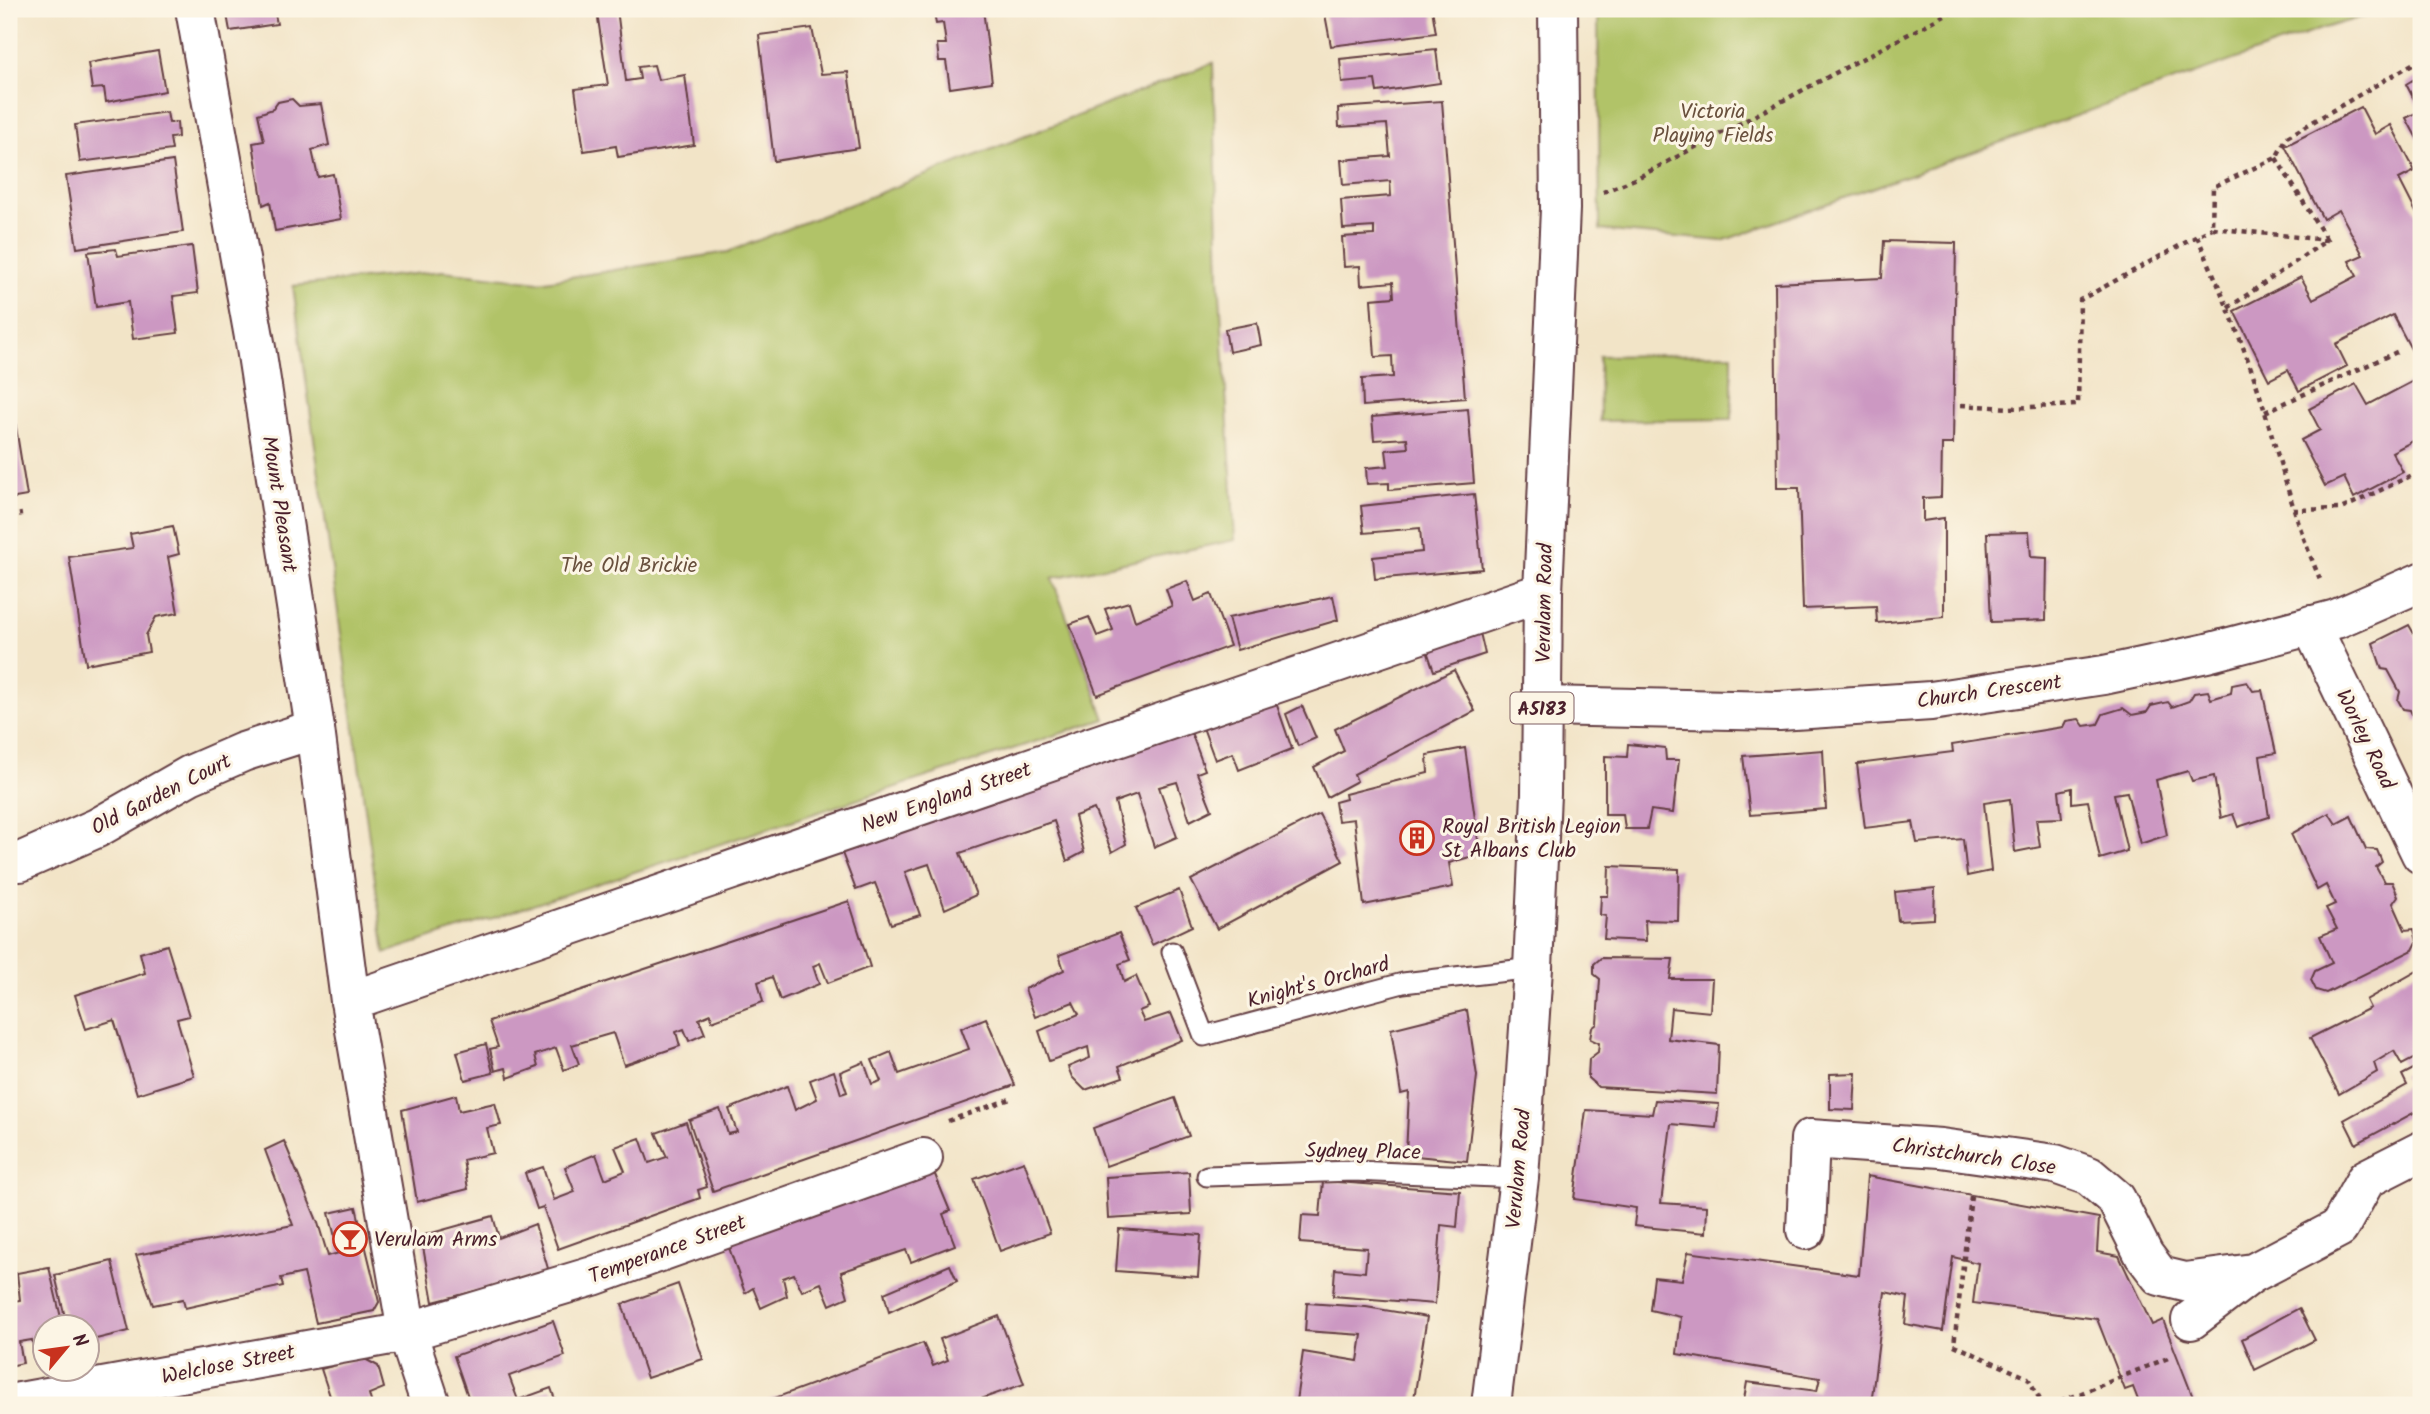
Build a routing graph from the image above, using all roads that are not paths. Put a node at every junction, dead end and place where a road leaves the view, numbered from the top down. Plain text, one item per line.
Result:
1 (195, 9) edge
2 (1558, 9) edge
3 (2421, 582) edge
4 (1543, 592) junction
5 (2323, 622) junction
6 (1542, 706) junction
7 (315, 729) junction
8 (2421, 854) edge
9 (9, 863) edge
10 (1172, 952) dead end
11 (1533, 968) junction
12 (349, 1001) junction
13 (2421, 1152) edge
14 (923, 1157) road end
15 (1207, 1176) dead end
16 (1519, 1178) junction
17 (1806, 1230) dead end
18 (2253, 1273) junction
19 (2191, 1320) road end
20 (407, 1332) junction
21 (9, 1404) edge
22 (432, 1405) edge
23 (1491, 1405) edge

1 - 7 street, Mount Pleasant
2 - 4 street, Verulam Road / A5183
3 - 5 street, Church Crescent
4 - 6 street, Verulam Road / A5183
4 - 12 street, New England Street
5 - 6 street, Church Crescent
5 - 8 street, Worley Road
6 - 11 street, Verulam Road / A5183
7 - 9 street, Old Garden Court
7 - 12 street, Mount Pleasant
10 - 11 lane, Knight's Orchard
11 - 16 street, Verulam Road / A5183
12 - 20 street, Mount Pleasant
13 - 18 street, Christchurch Close
14 - 20 street, Temperance Street
15 - 16 lane, Sydney Place
16 - 23 street, Verulam Road / A5183
17 - 18 street, Christchurch Close
18 - 19 street
20 - 21 street, Welclose Street
20 - 22 street, Mount Pleasant

